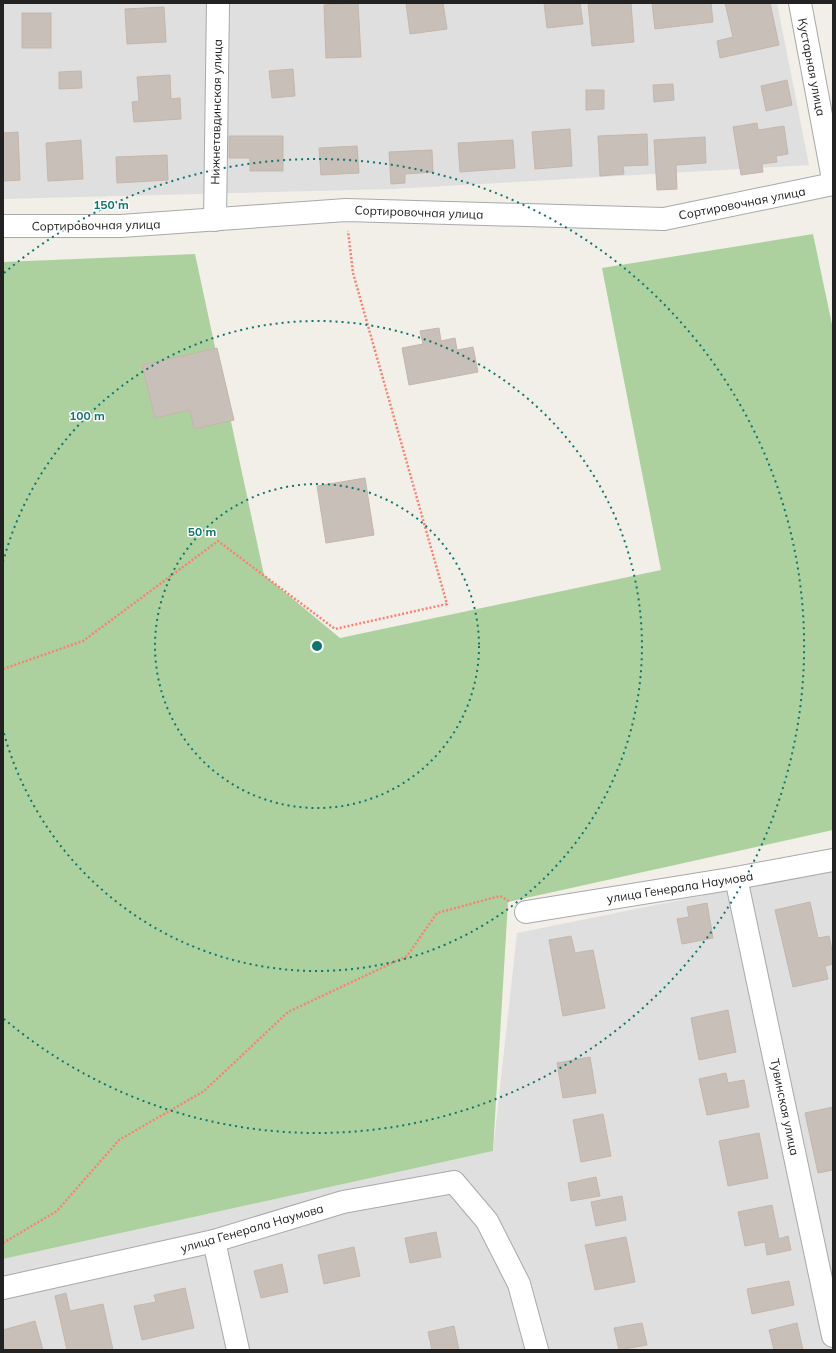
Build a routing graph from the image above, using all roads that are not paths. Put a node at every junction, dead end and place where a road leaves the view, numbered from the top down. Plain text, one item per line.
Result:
1 (218, 3) edge
2 (800, 3) edge
3 (833, 179) edge
4 (833, 184) edge
5 (215, 220) junction
6 (3, 226) edge
7 (833, 860) edge
8 (736, 878) junction
9 (526, 912) road end
10 (214, 1241) junction
11 (3, 1288) edge
12 (833, 1336) edge
13 (238, 1350) edge
14 (537, 1350) edge

1 - 5 street, Нижнетавдинская улица
2 - 3 street, Кустарная улица
4 - 5 street, Сортировочная улица
5 - 6 street, Сортировочная улица
7 - 8 street, улица Генерала Наумова
8 - 9 street, улица Генерала Наумова
8 - 12 street, Тувинская улица
10 - 11 street, улица Генерала Наумова
10 - 13 street
10 - 14 street, улица Генерала Наумова

